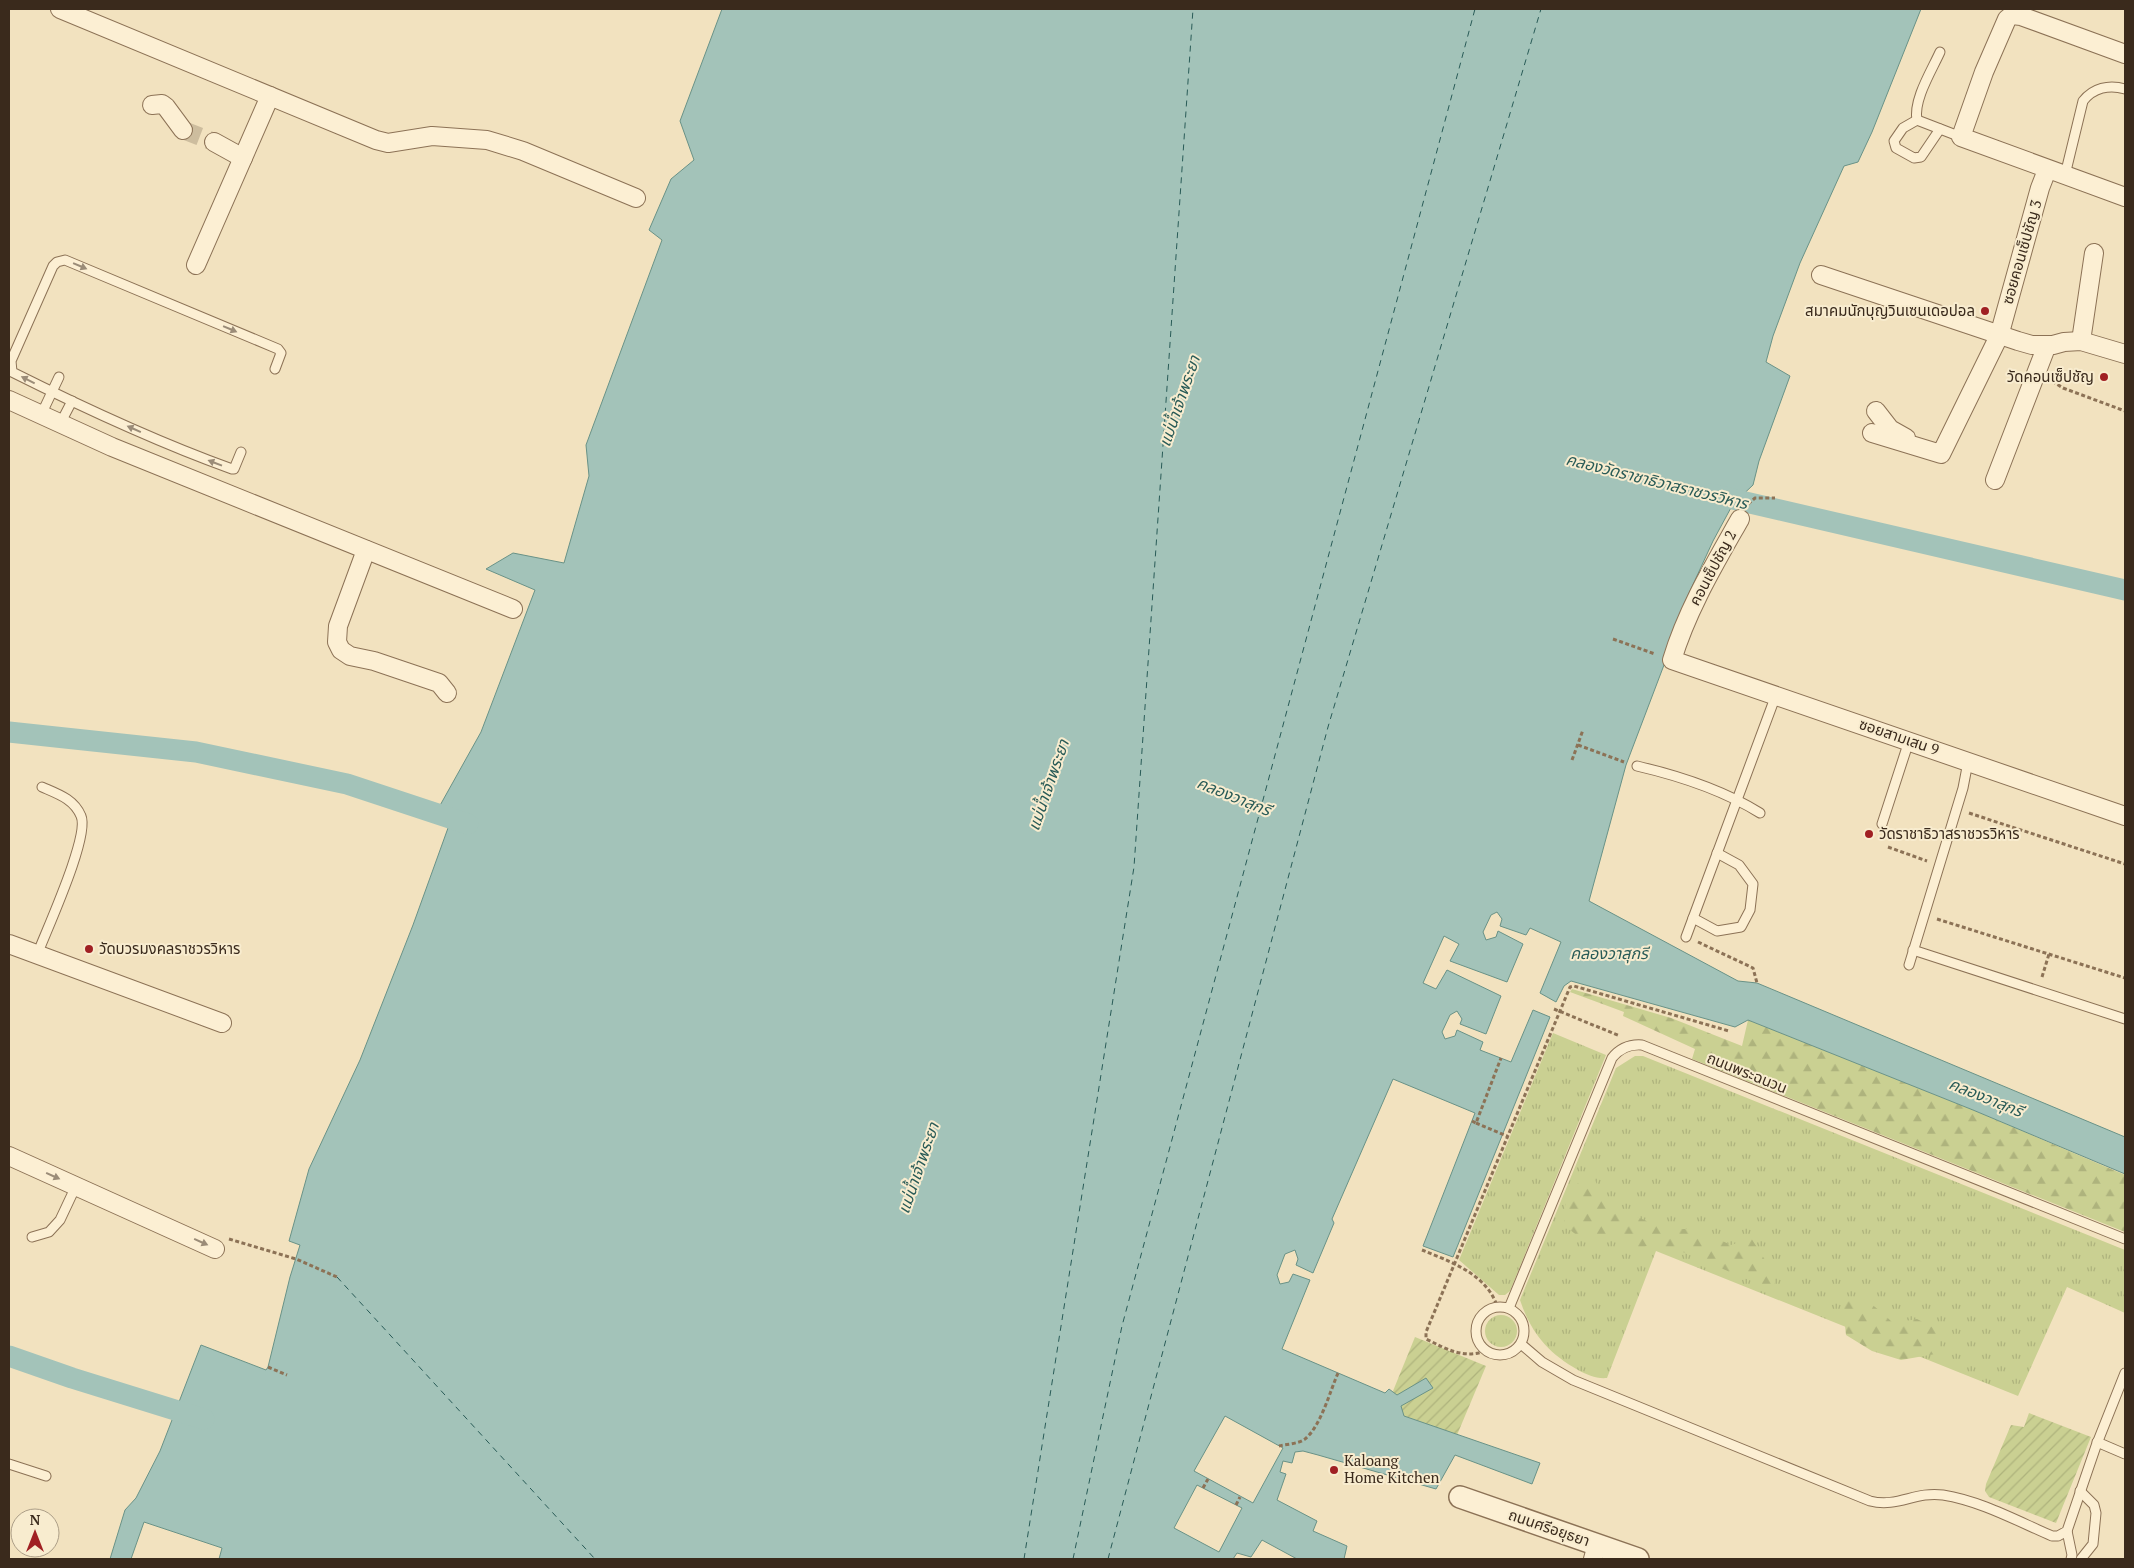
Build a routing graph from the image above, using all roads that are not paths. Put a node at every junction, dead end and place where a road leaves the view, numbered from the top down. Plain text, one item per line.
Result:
1 (60, 9) edge
2 (1940, 52) dead end
3 (2125, 54) edge
4 (2125, 89) edge
5 (270, 96) junction
6 (152, 105) dead end
7 (1917, 120) junction
8 (183, 130) tunnel mouth
9 (1940, 130) junction
10 (1961, 137) junction
11 (214, 142) tunnel mouth
12 (243, 158) junction
13 (2047, 170) junction
14 (2065, 175) junction
15 (2125, 197) edge
16 (636, 198) dead end
17 (2094, 253) dead end
18 (196, 265) dead end
19 (1821, 275) dead end
20 (1999, 336) junction
21 (2080, 341) junction
22 (2047, 345) junction
23 (2125, 354) edge
24 (275, 369) dead end
25 (60, 377) dead end
26 (52, 392) junction
27 (9, 400) edge
28 (72, 401) junction
29 (1876, 411) dead end
30 (41, 415) junction
31 (60, 424) junction
32 (1872, 433) dead end
33 (1914, 447) junction
34 (241, 452) dead end
35 (1995, 480) dead end
36 (1740, 519) road end
37 (366, 550) junction
38 (513, 609) dead end
39 (1672, 660) joint
40 (447, 693) dead end
41 (1776, 696) junction
42 (1909, 741) junction
43 (1968, 762) junction
44 (1637, 766) road end
45 (42, 787) dead end
46 (1737, 799) junction
47 (1760, 813) dead end
48 (2125, 816) edge
49 (1882, 824) dead end
50 (1717, 853) junction
51 (1693, 918) junction
52 (1686, 936) road end
53 (9, 944) edge
54 (1913, 950) junction
55 (37, 955) junction
56 (1909, 965) dead end
57 (2125, 1019) edge
58 (222, 1023) dead end
59 (9, 1156) edge
60 (76, 1186) junction
61 (32, 1236) dead end
62 (2125, 1239) edge
63 (216, 1249) road end
64 (1509, 1308) junction
65 (1521, 1344) junction
66 (2125, 1373) edge
67 (2097, 1442) junction
68 (2125, 1454) edge
69 (9, 1464) edge
70 (46, 1476) dead end
71 (2080, 1491) junction
72 (1460, 1497) dead end
73 (2067, 1531) junction
74 (1595, 1552) edge
75 (1638, 1559) edge
76 (2071, 1559) edge
77 (2081, 1559) edge

1 - 5 street
2 - 7 lane
3 - 10 street
4 - 14 lane
5 - 12 street
5 - 16 street
6 - 8 street
7 - 9 lane
7 - 9 lane
9 - 10 lane
10 - 13 street
11 - 12 street
12 - 18 street
13 - 14 street
13 - 20 street, ซอยคอนเซ็ปชัญ 3
14 - 15 street
17 - 21 street
19 - 20 street
20 - 22 street
20 - 33 street
21 - 22 street
21 - 23 street
22 - 35 street
26 -> 24 lane
25 - 26 lane
26 - 28 lane
26 - 30 lane
27 - 30 street
28 - 31 lane
34 -> 28 lane
29 - 33 street
30 - 31 street
31 - 37 street
32 - 33 street
36 - 39 street, คอนเซ็ปชัญ 2
37 - 38 street
37 - 40 street
39 - 41 street, ซอยสามเสน 9
41 - 42 street, ซอยสามเสน 9
41 - 46 lane
42 - 43 street, ซอยสามเสน 9
42 - 49 lane
43 - 48 street, ซอยสามเสน 9
43 - 54 lane
44 - 46 lane
45 - 55 lane
46 - 47 lane
46 - 50 lane
50 - 51 lane
50 - 51 lane
51 - 52 lane
53 - 55 street
54 - 56 lane
54 - 57 lane
55 - 58 street
59 -> 60 street
60 - 61 lane
60 -> 63 street
62 - 64 lane, ถนนพระฉนวน
64 - 65 lane
64 - 65 lane
65 - 73 lane
66 - 67 lane
67 - 68 lane
67 - 71 lane
69 - 70 lane
71 - 73 lane
71 - 77 lane
72 - 74 street, ถนนศรีอยุธยา
73 - 76 lane
74 - 75 street, ถนนศรีอยุธยา

